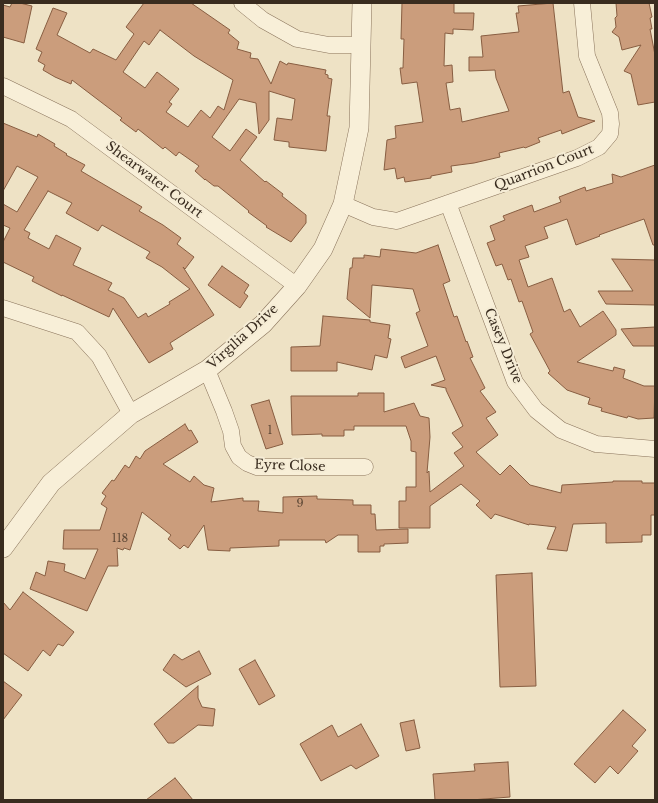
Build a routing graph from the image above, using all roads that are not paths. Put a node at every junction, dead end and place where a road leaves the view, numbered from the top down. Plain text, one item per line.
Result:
1 (242, 3) edge
2 (362, 3) edge
3 (582, 3) edge
4 (361, 45) junction
5 (3, 86) edge
6 (448, 203) junction
7 (344, 204) junction
8 (297, 286) junction
9 (3, 308) edge
10 (207, 370) junction
11 (130, 414) junction
12 (655, 449) edge
13 (365, 467) dead end
14 (4, 543) edge

1 - 4 street
2 - 4 street, Virgilia Drive
3 - 6 street, Quarrion Court
4 - 7 street, Virgilia Drive
5 - 8 street, Shearwater Court
6 - 7 street, Quarrion Court
6 - 12 street, Casey Drive
7 - 8 street, Virgilia Drive
8 - 10 street, Virgilia Drive
9 - 11 street
10 - 11 street, Virgilia Drive
10 - 13 street, Eyre Close
11 - 14 street, Virgilia Drive

